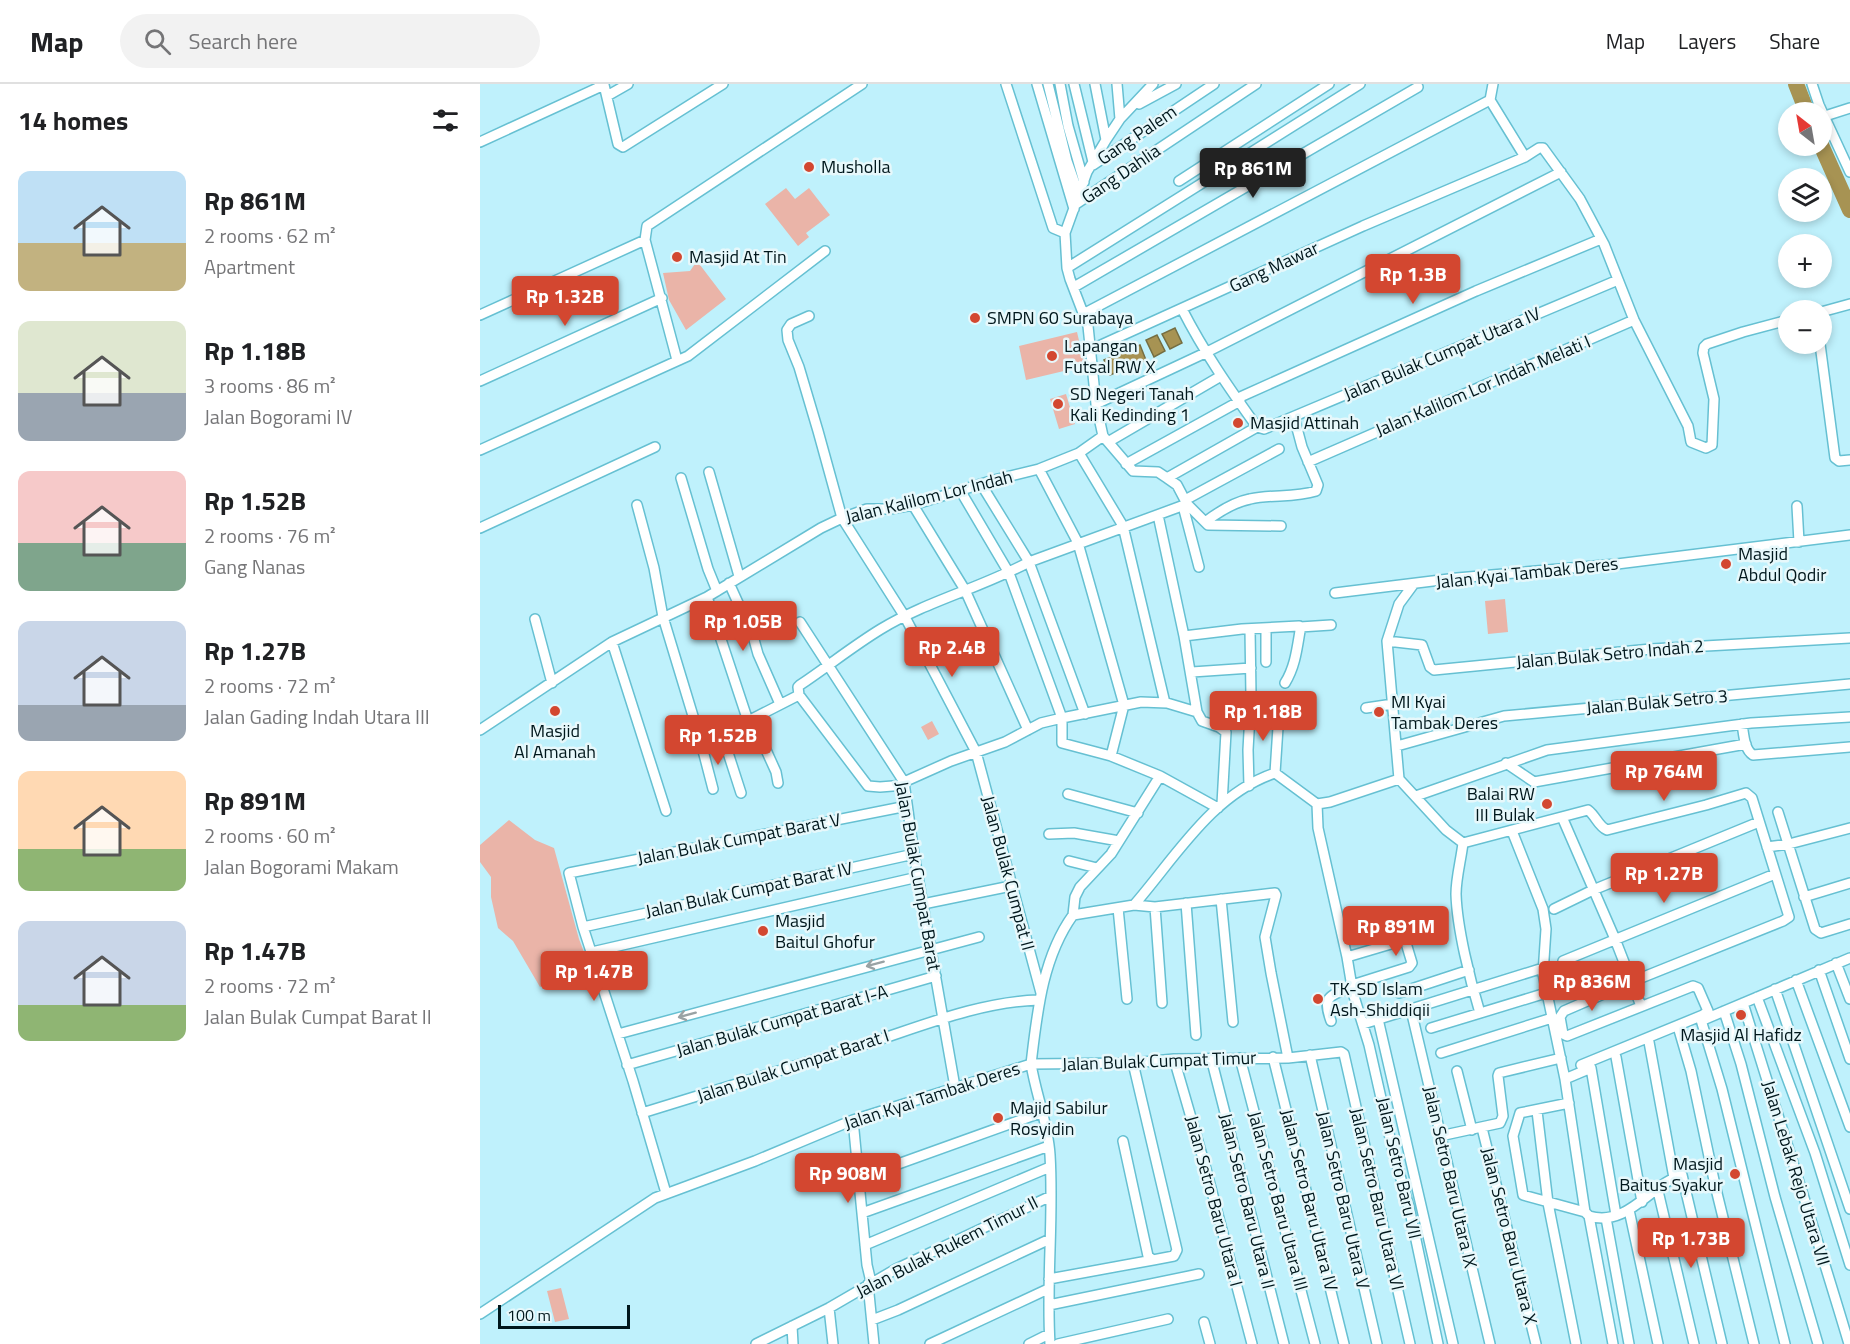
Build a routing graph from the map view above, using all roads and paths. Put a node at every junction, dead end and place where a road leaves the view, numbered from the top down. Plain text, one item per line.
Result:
1 (628, 84) edge
2 (723, 84) edge
3 (862, 84) edge
4 (1006, 84) edge
5 (1037, 84) edge
6 (1048, 84) edge
7 (1060, 84) edge
8 (1074, 84) edge
9 (1095, 84) edge
10 (1117, 84) edge
11 (1176, 84) edge
12 (1214, 84) edge
13 (1256, 84) edge
14 (1329, 84) edge
15 (1360, 84) edge
16 (1493, 84) edge
17 (1812, 84) edge
18 (603, 85) edge
19 (1149, 86) edge
20 (1418, 87) dead end
21 (607, 96) junction
22 (1490, 100) junction
23 (1819, 102) edge
24 (1131, 108) junction
25 (1850, 108) edge
26 (1832, 114) edge
27 (1120, 119) junction
28 (1832, 132) edge
29 (1106, 140) junction
30 (480, 142) edge
31 (1525, 157) junction
32 (1092, 164) junction
33 (1561, 172) junction
34 (1850, 172) edge
35 (1179, 181) dead end
36 (1084, 182) junction
37 (1079, 195) junction
38 (1075, 207) junction
39 (1065, 233) junction
40 (645, 240) junction
41 (1601, 240) junction
42 (825, 251) dead end
43 (1067, 267) junction
44 (1618, 280) junction
45 (1074, 287) junction
46 (662, 298) junction
47 (1850, 304) edge
48 (1182, 309) junction
49 (1832, 309) edge
50 (1085, 314) junction
51 (480, 315) edge
52 (809, 316) dead end
53 (1634, 320) junction
54 (1778, 323) edge
55 (1090, 350) junction
56 (1205, 353) junction
57 (1821, 354) edge
58 (677, 360) junction
59 (1221, 376) junction
60 (480, 381) edge
61 (1239, 399) junction
62 (1096, 404) junction
63 (1294, 417) junction
64 (1257, 426) junction
65 (1106, 439) junction
66 (655, 447) dead end
67 (1279, 449) dead end
68 (480, 450) edge
69 (1079, 453) junction
70 (1850, 460) edge
71 (1308, 462) junction
72 (1126, 464) junction
73 (1039, 469) junction
74 (709, 472) dead end
75 (681, 478) dead end
76 (1167, 478) junction
77 (981, 484) junction
78 (960, 490) junction
79 (1185, 503) junction
80 (637, 505) dead end
81 (913, 505) junction
82 (1797, 506) dead end
83 (1158, 515) junction
84 (842, 518) junction
85 (1205, 522) junction
86 (1123, 526) junction
87 (1281, 526) dead end
88 (480, 528) edge
89 (1850, 535) edge
90 (1799, 542) junction
91 (1078, 543) junction
92 (1029, 562) junction
93 (1199, 567) dead end
94 (1009, 573) junction
95 (739, 576) junction
96 (729, 583) junction
97 (1413, 585) junction
98 (965, 590) junction
99 (717, 591) junction
100 (1335, 593) dead end
101 (707, 597) junction
102 (663, 617) junction
103 (905, 617) junction
104 (536, 619) dead end
105 (800, 622) dead end
106 (1331, 625) dead end
107 (1300, 627) junction
108 (1266, 628) junction
109 (1250, 629) junction
110 (1184, 636) junction
111 (1850, 638) edge
112 (1387, 641) junction
113 (612, 642) junction
114 (1266, 662) dead end
115 (830, 665) junction
116 (1251, 668) junction
117 (1192, 672) junction
118 (552, 682) junction
119 (1285, 683) dead end
120 (1850, 684) edge
121 (799, 695) junction
122 (1165, 703) junction
123 (780, 704) junction
124 (1393, 704) junction
125 (1124, 705) junction
126 (1366, 708) dead end
127 (1197, 712) junction
128 (1279, 712) dead end
129 (1085, 714) junction
130 (1850, 717) edge
131 (1062, 718) junction
132 (750, 720) junction
133 (1742, 724) junction
134 (480, 730) edge
135 (1028, 730) junction
136 (721, 731) junction
137 (700, 739) junction
138 (1746, 744) junction
139 (1396, 746) junction
140 (1850, 747) edge
141 (976, 752) junction
142 (1111, 756) junction
143 (1506, 763) junction
144 (1275, 773) junction
145 (1160, 776) junction
146 (1399, 779) junction
147 (778, 783) dead end
148 (904, 784) junction
149 (1248, 786) junction
150 (713, 789) dead end
151 (741, 793) dead end
152 (1068, 794) dead end
153 (1416, 796) junction
154 (1317, 804) junction
155 (908, 806) junction
156 (1220, 806) junction
157 (666, 811) dead end
158 (1778, 812) dead end
159 (1138, 813) junction
160 (1562, 817) junction
161 (1759, 822) junction
162 (1850, 828) edge
163 (1512, 831) junction
164 (1049, 834) dead end
165 (1119, 841) junction
166 (1463, 843) junction
167 (1789, 844) junction
168 (1767, 847) junction
169 (914, 854) junction
170 (1069, 861) dead end
171 (1097, 868) junction
172 (1775, 874) junction
173 (918, 877) junction
174 (1850, 883) edge
175 (1011, 886) junction
176 (1593, 890) junction
177 (1221, 898) junction
178 (1186, 903) junction
179 (923, 904) junction
180 (1134, 905) junction
181 (1799, 906) junction
182 (1155, 907) junction
183 (1118, 908) junction
184 (1554, 909) dead end
185 (1073, 915) junction
186 (1850, 924) edge
187 (583, 927) junction
188 (979, 937) dead end
189 (1615, 939) junction
190 (932, 948) junction
191 (592, 952) junction
192 (1347, 957) junction
193 (1850, 958) edge
194 (1563, 961) dead end
195 (1836, 963) junction
196 (1543, 968) junction
197 (1469, 970) junction
198 (1819, 970) junction
199 (936, 976) junction
200 (1796, 980) junction
201 (1631, 982) junction
202 (1352, 988) junction
203 (1774, 989) junction
204 (1473, 990) junction
205 (1399, 993) dead end
206 (1546, 993) junction
207 (1040, 997) junction
208 (1757, 997) junction
209 (1127, 999) dead end
210 (1850, 999) edge
211 (1162, 1003) dead end
212 (1743, 1003) junction
213 (1641, 1006) junction
214 (1411, 1010) junction
215 (1724, 1011) junction
216 (1480, 1013) junction
217 (943, 1017) junction
218 (1552, 1018) junction
219 (1378, 1019) junction
220 (1701, 1020) junction
221 (1331, 1021) dead end
222 (1233, 1022) dead end
223 (1363, 1024) junction
224 (1431, 1028) dead end
225 (1679, 1030) junction
226 (618, 1034) junction
227 (1196, 1035) dead end
228 (1649, 1042) junction
229 (1441, 1053) dead end
230 (1344, 1054) joint
231 (1310, 1055) junction
232 (1273, 1057) junction
233 (1616, 1057) junction
234 (1211, 1058) junction
235 (1240, 1058) junction
236 (1288, 1058) junction
237 (1561, 1058) junction
238 (1174, 1059) junction
239 (1850, 1059) edge
240 (1133, 1063) junction
241 (1031, 1064) junction
242 (627, 1065) junction
243 (1586, 1067) junction
244 (1457, 1071) dead end
245 (1565, 1078) junction
246 (955, 1087) junction
247 (1569, 1103) junction
248 (1537, 1111) junction
249 (1043, 1112) junction
250 (642, 1113) junction
251 (853, 1120) junction
252 (1850, 1127) edge
253 (1477, 1129) junction
254 (1440, 1136) junction
255 (1123, 1141) dead end
256 (1049, 1146) junction
257 (1050, 1167) junction
258 (887, 1168) dead end
259 (1674, 1178) junction
260 (1658, 1191) junction
261 (666, 1193) junction
262 (1051, 1196) junction
263 (1642, 1202) junction
264 (1548, 1203) junction
265 (1629, 1209) junction
266 (1850, 1209) edge
267 (862, 1213) junction
268 (1587, 1214) junction
269 (1611, 1216) junction
270 (1050, 1239) junction
271 (865, 1245) junction
272 (1153, 1260) junction
273 (1850, 1265) edge
274 (1199, 1274) dead end
275 (870, 1283) junction
276 (1048, 1284) junction
277 (1049, 1305) junction
278 (829, 1308) junction
279 (480, 1314) edge
280 (1168, 1319) dead end
281 (872, 1320) junction
282 (1204, 1322) dead end
283 (792, 1326) junction
284 (1050, 1339) edge
285 (765, 1342) edge
286 (756, 1344) edge
287 (793, 1344) edge
288 (833, 1344) edge
289 (874, 1344) edge
290 (930, 1344) edge
291 (1029, 1344) edge
292 (1058, 1344) edge
293 (1210, 1344) edge
294 (1252, 1344) edge
295 (1284, 1344) edge
296 (1315, 1344) edge
297 (1344, 1344) edge
298 (1377, 1344) edge
299 (1410, 1344) edge
300 (1438, 1344) edge
301 (1453, 1344) edge
302 (1490, 1344) edge
303 (1536, 1344) edge
304 (1576, 1344) edge
305 (1613, 1344) edge
306 (1629, 1344) edge
307 (1658, 1344) edge
308 (1694, 1344) edge
309 (1722, 1344) edge
310 (1754, 1344) edge
311 (1785, 1344) edge
312 (1818, 1344) edge
313 (1849, 1344) edge

1 - 21 street
2 - 21 street
3 - 40 street
4 - 39 street
5 - 38 street
6 - 37 street
7 - 36 street
8 - 32 street
9 - 29 street
10 - 27 street
11 - 24 street
12 - 32 street, Gang Palem
13 - 38 street, Gang Dahlia
14 - 35 street
15 - 43 street
16 - 22 street
17 - 23 street
18 - 21 street
18 - 30 street
19 - 24 street
20 - 45 street
22 - 31 street
22 - 50 street
24 - 27 street
25 - 26 street
27 - 29 street
28 - 34 street
29 - 32 street
31 - 33 street, Gang Mawar
31 - 48 street, Gang Mawar
32 - 36 street
33 - 41 street
33 - 56 street
36 - 37 street
37 - 38 street
38 - 39 street
39 - 43 street
40 - 46 street
40 - 51 street
41 - 44 street
41 - 61 street
42 - 58 street
43 - 45 street
44 - 53 street
44 - 63 street, Jalan Bulak Cumpat Utara IV
45 - 50 street
46 - 58 street
46 - 60 street
47 - 49 street
48 - 55 street, Gang Mawar
48 - 56 street
50 - 55 street
52 - 84 street, Jalan Bulak Cumpat II
53 - 54 street
53 - 71 street, Jalan Kalilom Lor Indah Melati I
55 - 62 street
56 - 59 street
56 - 62 street
57 - 70 street
58 - 68 street
59 - 61 street
59 - 65 street
61 - 64 street
61 - 72 street
62 - 65 street
63 - 64 street, Jalan Bulak Cumpat Utara IV
63 - 71 street
64 - 76 street
65 - 69 street, Jalan Kalilom Lor Indah
65 - 72 street
66 - 88 street
67 - 79 street
69 - 73 street, Jalan Kalilom Lor Indah
69 - 86 street
71 - 85 street
72 - 76 street
73 - 77 street, Jalan Kalilom Lor Indah
73 - 91 street
74 - 95 street
75 - 99 street
76 - 79 street
77 - 78 street, Jalan Kalilom Lor Indah
77 - 92 street
78 - 81 street, Jalan Kalilom Lor Indah
78 - 94 street
79 - 83 street
79 - 85 street
79 - 93 street
80 - 102 street
81 - 84 street, Jalan Kalilom Lor Indah
81 - 98 street
82 - 90 street
83 - 86 street
83 - 110 street
84 - 95 street, Jalan Kalilom Lor Indah
84 - 103 street, Jalan Bulak Cumpat II
85 - 87 street
86 - 91 street
86 - 122 street
89 - 90 street, Jalan Kyai Tambak Deres
90 - 97 street, Jalan Kyai Tambak Deres
91 - 92 street
91 - 125 street
92 - 94 street
92 - 129 street
94 - 98 street
94 - 131 street
95 - 96 street, Jalan Kalilom Lor Indah
96 - 99 street, Jalan Kalilom Lor Indah
96 - 123 street
97 - 100 street
97 - 112 street, Jalan Kyai Tambak Deres
98 - 103 street
98 - 135 street
99 - 101 street, Jalan Kalilom Lor Indah
101 - 102 street, Jalan Kalilom Lor Indah
101 - 132 street
102 - 113 street, Jalan Kalilom Lor Indah
102 - 137 street
103 - 115 street
103 - 141 street, Jalan Bulak Cumpat II
104 - 118 street
105 - 115 street, Jalan Bulak Cumpat Barat
106 - 107 street
107 - 108 street
107 - 119 street
108 - 109 street
108 - 114 street
109 - 110 street
109 - 116 street
110 - 117 street
111 - 112 street, Jalan Bulak Setro Indah 2
112 - 124 street, Jalan Kyai Tambak Deres
113 - 118 street, Jalan Kalilom Lor Indah
113 - 157 street
115 - 121 street
115 - 148 street, Jalan Bulak Cumpat Barat
116 - 117 street
116 - 149 street
117 - 127 street
118 - 134 street, Jalan Kalilom Lor Indah
120 - 139 street, Jalan Bulak Setro 3
121 - 123 street
121 - 148 street
122 - 125 street
122 - 127 street
123 - 132 street
124 - 126 street
124 - 139 street, Jalan Kyai Tambak Deres
125 - 129 street
125 - 142 street
127 - 156 street
128 - 144 street
129 - 131 street
130 - 133 street
131 - 135 street
131 - 142 street
132 - 136 street
132 - 147 street
133 - 138 street
133 - 143 street
135 - 141 street
136 - 137 street
136 - 151 street
137 - 150 street
138 - 140 street
138 - 143 street
139 - 146 street, Jalan Kyai Tambak Deres
141 - 148 street
141 - 175 street, Jalan Bulak Cumpat II
142 - 145 street
143 - 153 street
144 - 149 street
144 - 154 street
145 - 156 street
145 - 159 street, Jalan Kyai Tambak Deres
146 - 153 street
146 - 154 street
148 - 155 street, Jalan Bulak Cumpat Barat
149 - 156 street
152 - 159 street
153 - 166 street
154 - 192 street, Jalan Setro Baru VII
155 - 169 street, Jalan Bulak Cumpat Barat
155 - 187 street, Jalan Bulak Cumpat Barat V
156 - 180 street
158 - 167 street
159 - 165 street, Jalan Kyai Tambak Deres
160 - 161 street
160 - 163 street
160 - 176 street
161 - 168 street
161 - 176 street
162 - 167 street
163 - 166 street
163 - 196 street
164 - 165 street
165 - 171 street, Jalan Kyai Tambak Deres
166 - 197 street
167 - 168 street
167 - 181 street
168 - 172 street
169 - 173 street, Jalan Bulak Cumpat Barat
169 - 187 street, Jalan Bulak Cumpat Barat IV
170 - 171 street
171 - 185 street, Jalan Kyai Tambak Deres
172 - 181 street
172 - 189 street
173 - 179 street, Jalan Bulak Cumpat Barat
173 - 191 street
174 - 181 street
175 - 179 street
175 - 207 street, Jalan Bulak Cumpat II
176 - 184 street
176 - 189 street
177 - 178 street
177 - 222 street
177 - 236 street
178 - 182 street
178 - 227 street
179 - 190 street, Jalan Bulak Cumpat Barat
180 - 182 street
180 - 183 street
181 - 186 street
181 - 201 street
182 - 211 street
183 - 185 street
183 - 209 street
185 - 207 street, Jalan Kyai Tambak Deres
187 - 191 street
188 - 190 street
189 - 194 street
189 - 201 street
190 - 199 street, Jalan Bulak Cumpat Barat
190 -> 226 street
191 - 226 street
192 - 202 street, Jalan Setro Baru VII
192 - 202 street
193 - 195 street
195 - 198 street
195 - 210 street
196 - 204 street
196 - 206 street
197 - 204 street
197 - 205 street
198 - 200 street
198 - 239 street
199 - 217 street, Jalan Bulak Cumpat Barat
199 - 242 street, Jalan Bulak Cumpat Barat I-A
200 - 203 street
200 - 252 street
201 - 213 street
201 - 213 street
202 - 221 street
202 - 223 street, Jalan Setro Baru VII
203 - 208 street
203 - 266 street
204 - 214 street
204 - 216 street
206 - 216 street
206 - 218 street
207 - 217 street, Jalan Bulak Cumpat Barat I
207 - 241 street, Jalan Kyai Tambak Deres
208 - 212 street
208 - 273 street
212 - 215 street
212 - 313 street, Jalan Lebak Rejo Utara VII
213 - 243 street
214 - 219 street
214 - 254 street, Jalan Setro Baru Utara IX
215 - 220 street
215 - 312 street
216 - 224 street
217 - 246 street, Jalan Bulak Cumpat Barat
217 - 250 street, Jalan Bulak Cumpat Barat I
218 - 229 street
218 - 237 street
219 - 223 street
219 - 301 street
220 - 225 street
220 - 311 street
223 - 300 street, Jalan Setro Baru VII
225 - 228 street
225 - 310 street
226 - 242 street
228 - 233 street
228 - 259 street
230 - 231 street, Jalan Bulak Cumpat Timur
230 - 299 street, Jalan Setro Baru Utara VI
231 - 236 street, Jalan Bulak Cumpat Timur
231 - 298 street, Jalan Setro Baru Utara V
232 - 235 street, Jalan Bulak Cumpat Timur
232 - 236 street, Jalan Bulak Cumpat Timur
232 - 297 street, Jalan Setro Baru Utara IV
233 - 243 street
233 - 263 street
234 - 235 street, Jalan Bulak Cumpat Timur
234 - 238 street, Jalan Bulak Cumpat Timur
234 - 295 street, Jalan Setro Baru Utara II
235 - 296 street, Jalan Setro Baru Utara III
237 - 245 street
237 - 253 street
238 - 240 street, Jalan Bulak Cumpat Timur
238 - 294 street, Jalan Setro Baru Utara I
240 - 241 street, Jalan Bulak Cumpat Timur
240 - 272 street
241 - 246 street, Jalan Kyai Tambak Deres
241 - 249 street, Jalan Bulak Rukem Timur II
242 - 250 street
243 - 245 street
243 - 269 street
244 - 253 street, Jalan Setro Baru Utara X
245 - 247 street
246 - 251 street, Jalan Kyai Tambak Deres
247 - 248 street
247 - 268 street
248 - 264 street
248 - 264 street
249 - 256 street, Jalan Bulak Rukem Timur II
249 - 258 street
250 - 261 street
251 - 261 street, Jalan Kyai Tambak Deres
251 - 267 street
253 - 254 street
253 - 303 street, Jalan Setro Baru Utara X
254 - 302 street, Jalan Setro Baru Utara IX
255 - 272 street
256 - 257 street, Jalan Bulak Rukem Timur II
256 - 267 street
257 - 262 street, Jalan Bulak Rukem Timur II
257 - 271 street
259 - 260 street
259 - 309 street
260 - 263 street
260 - 308 street
261 - 279 street, Jalan Kyai Tambak Deres
262 - 270 street
262 - 275 street, Jalan Bulak Rukem Timur II
263 - 265 street
264 - 268 street
264 - 304 street
265 - 269 street
265 - 307 street
267 - 271 street
268 - 269 street
268 - 305 street
269 - 306 street
270 - 276 street
270 - 281 street
271 - 275 street
272 - 276 street
274 - 277 street
275 - 278 street, Jalan Bulak Rukem Timur II
275 - 281 street
276 - 277 street
276 - 290 street
277 - 284 street
278 - 283 street, Jalan Bulak Rukem Timur II
278 - 288 street
280 - 292 street
281 - 289 street
282 - 293 street
283 - 285 street, Jalan Bulak Rukem Timur II
283 - 287 street
284 - 291 street
285 - 286 street, Jalan Bulak Rukem Timur II

